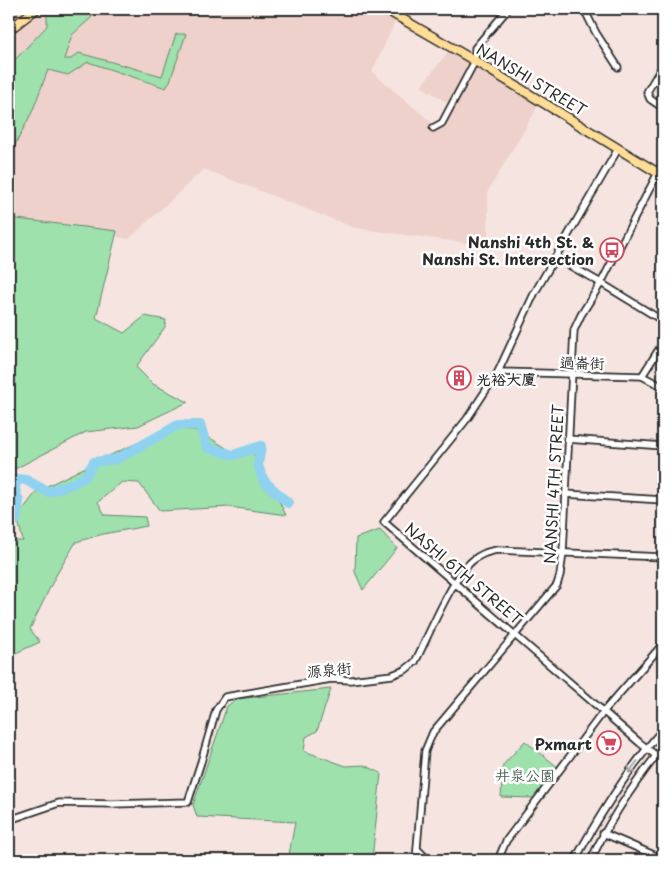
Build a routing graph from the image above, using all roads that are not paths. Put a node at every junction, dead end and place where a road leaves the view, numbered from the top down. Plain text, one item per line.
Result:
1 (36, 9) edge
2 (385, 9) edge
3 (508, 9) edge
4 (584, 9) edge
5 (9, 30) edge
6 (475, 61) junction
7 (663, 65) edge
8 (618, 67) dead end
9 (663, 108) edge
10 (433, 128) dead end
11 (618, 149) junction
12 (663, 163) edge
13 (661, 174) edge
14 (555, 257) junction
15 (601, 283) junction
16 (663, 321) edge
17 (663, 343) edge
18 (498, 372) junction
19 (571, 374) junction
20 (642, 376) junction
21 (663, 387) edge
22 (568, 439) junction
23 (663, 446) edge
24 (565, 494) junction
25 (663, 500) edge
26 (563, 553) junction
27 (663, 558) edge
28 (455, 584) junction
29 (516, 634) junction
30 (663, 644) edge
31 (604, 711) junction
32 (663, 729) edge
33 (647, 748) junction
34 (663, 748) edge
35 (657, 756) junction
36 (663, 761) edge
37 (9, 820) edge
38 (603, 833) junction
39 (418, 850) junction
40 (663, 859) edge
41 (416, 860) edge
42 (428, 860) edge
43 (498, 860) edge
44 (575, 860) edge
45 (591, 860) edge

1 - 5 main road
2 - 6 main road, NANSHI STREET
3 - 6 street
4 - 8 street
6 - 10 street
6 - 11 main road, NANSHI STREET
7 - 9 street
11 - 13 main road, NANSHI STREET
11 - 14 street, NASHI 6TH STREET
12 - 13 street, NANSHI 4TH STREET
13 - 15 street, NANSHI 4TH STREET
14 - 15 street
14 - 18 street, NASHI 6TH STREET
15 - 16 street
15 - 19 street, NANSHI 4TH STREET
17 - 20 street
18 - 19 street, 過崙街
18 - 28 street, NASHI 6TH STREET
19 - 20 street, 過崙街
19 - 22 street, NANSHI 4TH STREET
20 - 21 street, 過崙街
22 - 23 street
22 - 24 street, NANSHI 4TH STREET
24 - 25 street
24 - 26 street, NANSHI 4TH STREET
26 - 27 street, 源泉街
26 - 28 street, 源泉街
26 - 29 street, NANSHI 4TH STREET
28 - 29 street, NASHI 6TH STREET
28 - 37 street, 源泉街
29 - 31 street, NASHI 6TH STREET
29 - 39 street, NANSHI 4TH STREET
30 - 31 street
31 - 33 street, NASHI 6TH STREET
31 - 43 street
32 - 33 street
33 - 35 street, NASHI 6TH STREET
33 -> 44 street
34 - 35 street
35 - 36 street, NASHI 6TH STREET
35 - 38 street
38 - 40 street
38 - 45 street
39 - 41 street, NANSHI 4TH STREET
39 - 42 street

